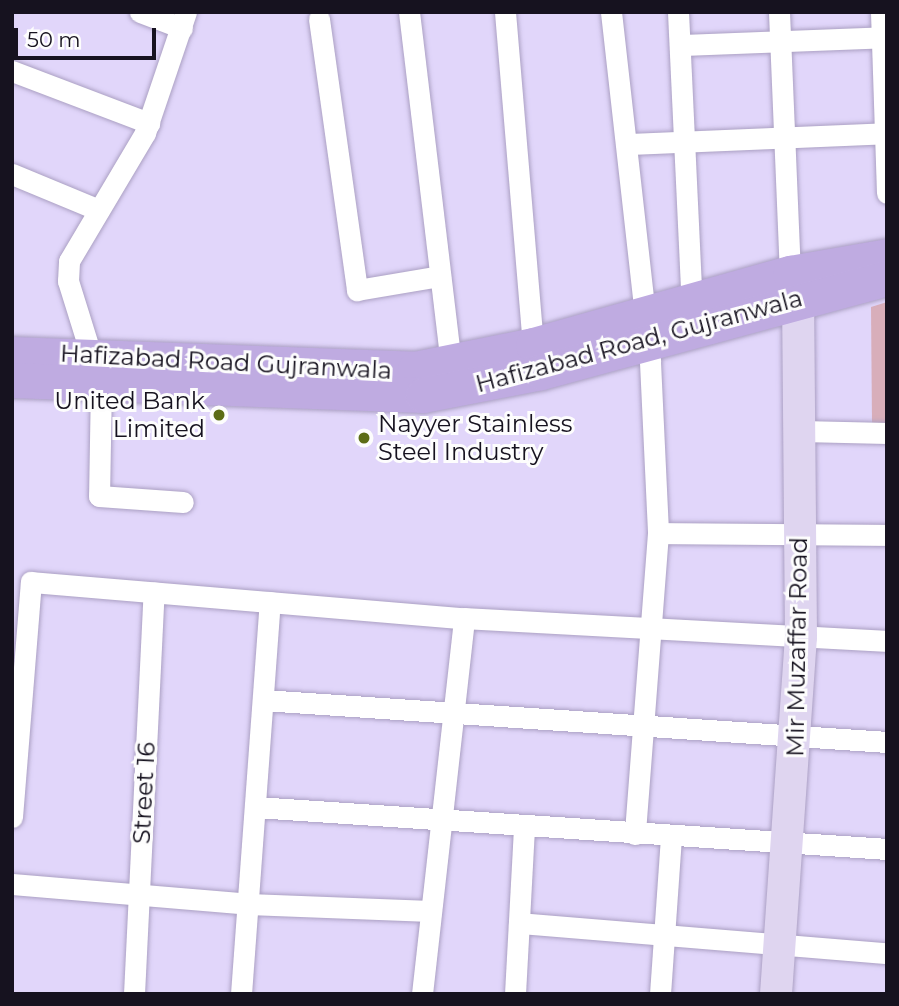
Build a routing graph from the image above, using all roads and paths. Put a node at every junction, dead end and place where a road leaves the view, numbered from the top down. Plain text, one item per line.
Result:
1 (140, 12) edge
2 (409, 12) edge
3 (505, 12) edge
4 (611, 12) edge
5 (678, 12) edge
6 (779, 12) edge
7 (881, 12) edge
8 (319, 19) dead end
9 (184, 20) edge
10 (884, 37) edge
11 (780, 41) junction
12 (680, 45) junction
13 (12, 71) edge
14 (149, 122) junction
15 (886, 133) edge
16 (782, 139) junction
17 (628, 144) junction
18 (685, 145) junction
19 (12, 174) edge
20 (887, 192) edge
21 (99, 210) junction
22 (887, 256) edge
23 (440, 276) junction
24 (887, 278) edge
25 (794, 286) junction
26 (692, 304) junction
27 (646, 326) junction
28 (533, 345) junction
29 (12, 354) edge
30 (451, 362) junction
31 (97, 371) junction
32 (12, 380) edge
33 (801, 430) junction
34 (887, 433) edge
35 (183, 502) dead end
36 (800, 532) junction
37 (658, 533) junction
38 (887, 535) edge
39 (154, 592) junction
40 (270, 602) junction
41 (464, 618) junction
42 (648, 628) junction
43 (801, 637) junction
44 (887, 641) edge
45 (263, 699) junction
46 (453, 714) junction
47 (642, 727) junction
48 (797, 737) junction
49 (887, 742) edge
50 (255, 807) junction
51 (12, 817) edge
52 (441, 820) junction
53 (524, 826) junction
54 (635, 834) junction
55 (671, 836) junction
56 (789, 842) junction
57 (887, 849) edge
58 (12, 884) edge
59 (139, 893) junction
60 (248, 904) junction
61 (431, 911) junction
62 (519, 923) junction
63 (664, 936) junction
64 (780, 944) junction
65 (887, 953) edge
66 (134, 994) edge
67 (242, 994) edge
68 (422, 994) edge
69 (514, 994) edge
70 (660, 994) edge
71 (776, 994) edge

1 - 9 street
2 - 23 street
3 - 28 street
4 - 17 street
5 - 12 street
6 - 11 street
7 - 10 street
8 - 23 street
9 - 14 street
10 - 11 street
10 - 15 street
11 - 12 street
11 - 16 street
12 - 18 street
13 - 14 street
14 - 21 street
15 - 16 street
15 - 20 street
16 - 18 street
16 - 25 street
17 - 18 street
17 - 27 street
18 - 26 street
19 - 21 street
21 - 31 street
22 - 25 main road, Hafizabad Road Gujranwala
23 - 30 street
24 - 25 main road, Hafizabad Road, Gujranwala
25 - 26 main road, Hafizabad Road Gujranwala
25 - 27 main road, Hafizabad Road, Gujranwala
25 - 33 street, Mir Muzaffar Road
26 - 27 main road, Hafizabad Road Gujranwala
27 - 28 main road, Hafizabad Road Gujranwala
27 - 31 main road, Hafizabad Road, Gujranwala
27 - 37 street
28 - 30 main road, Hafizabad Road Gujranwala
29 - 31 main road, Hafizabad Road Gujranwala
30 - 31 main road, Hafizabad Road Gujranwala
31 - 32 main road, Hafizabad Road, Gujranwala
31 - 35 street
33 - 34 street
33 - 36 street, Mir Muzaffar Road
36 - 37 street
36 - 38 street
36 - 43 street, Mir Muzaffar Road
37 - 42 street
39 - 40 street
39 - 51 street
39 - 59 street, Street 16
40 - 41 street
40 - 45 street
41 - 42 street
41 - 46 street
42 - 43 street
42 - 47 street
43 - 44 street
43 - 48 street, Mir Muzaffar Road
45 - 46 street
45 - 50 street
46 - 47 street
46 - 52 street
47 - 48 street
47 - 54 street
48 - 49 street
48 - 56 street, Mir Muzaffar Road
50 - 52 street
50 - 60 street
52 - 53 street
52 - 61 street
53 - 54 street
53 - 62 street
54 - 55 street
55 - 56 street
55 - 63 street
56 - 57 street
56 - 64 street, Mir Muzaffar Road
58 - 59 street
59 - 60 street
59 - 66 street, Street 16
60 - 61 street
60 - 67 street
61 - 68 street
62 - 63 street
62 - 69 street
63 - 64 street
63 - 70 street
64 - 65 street
64 - 71 street, Mir Muzaffar Road

